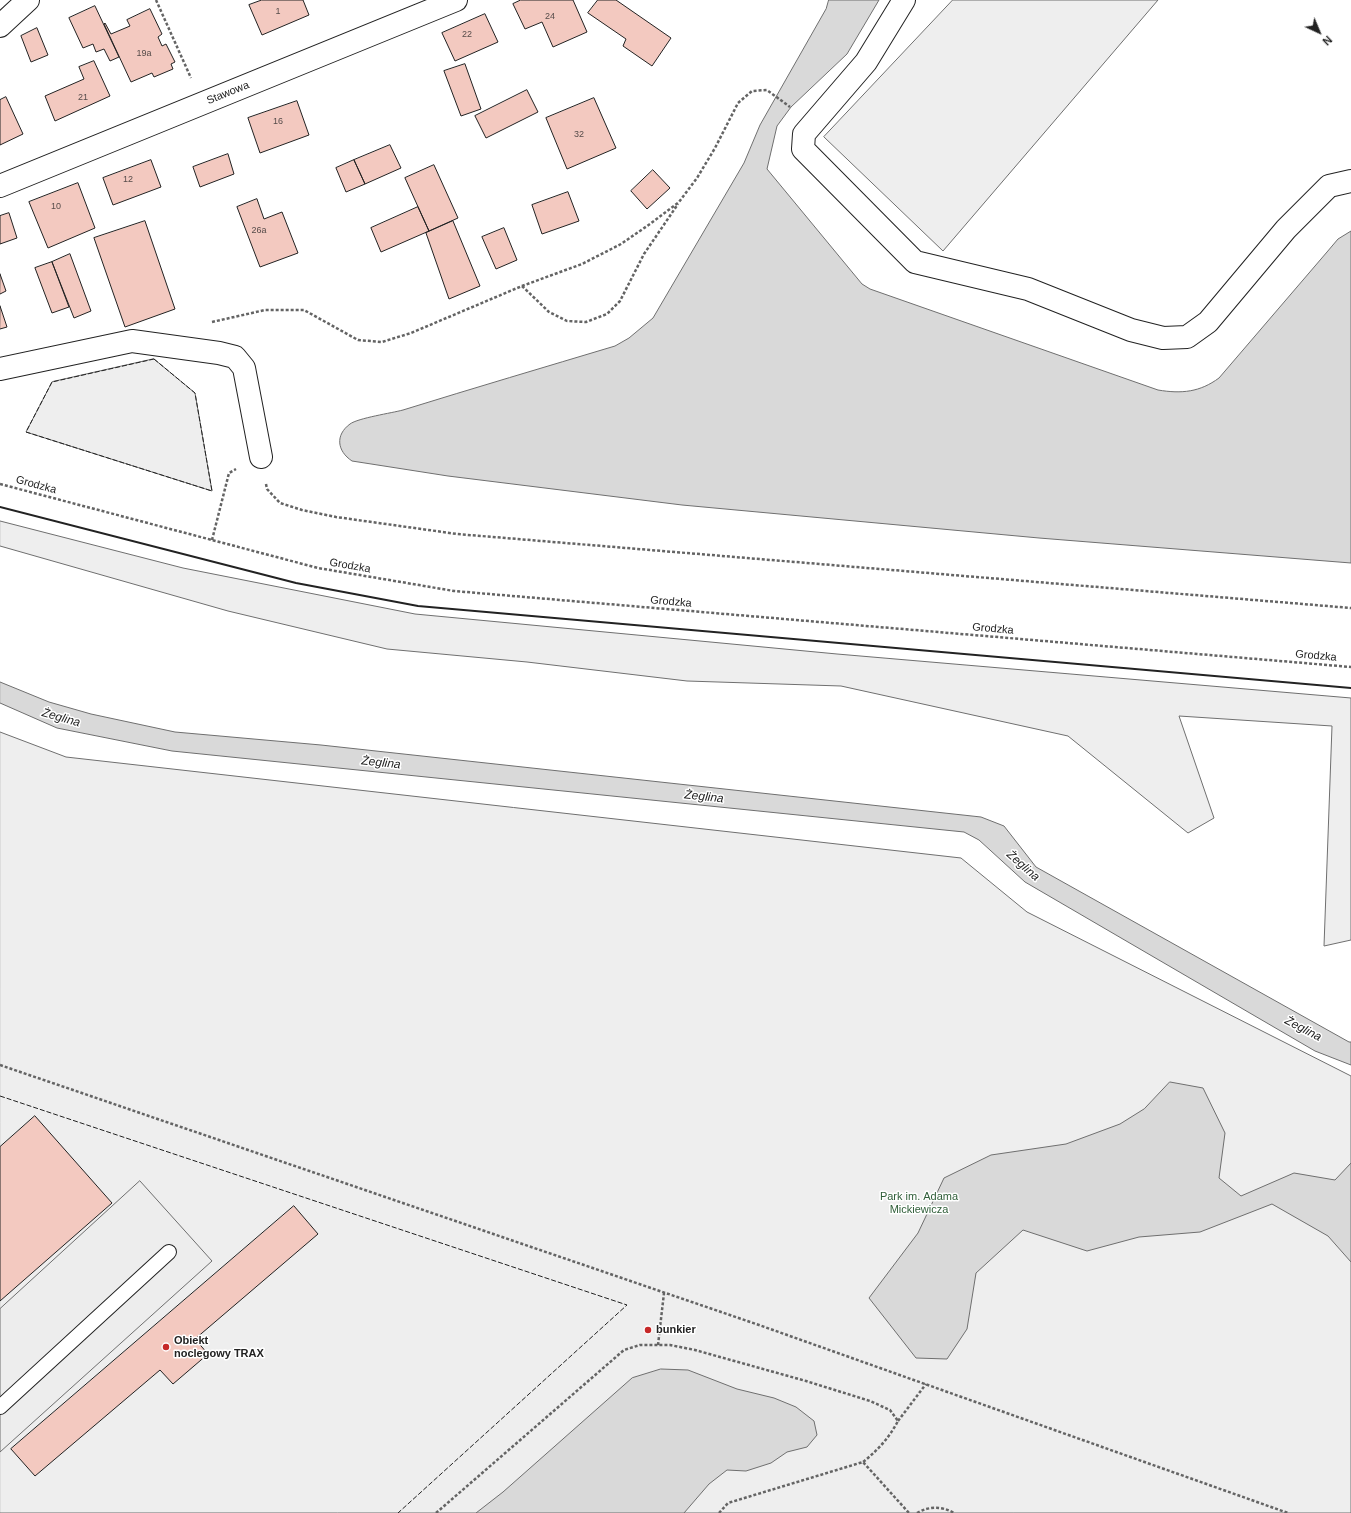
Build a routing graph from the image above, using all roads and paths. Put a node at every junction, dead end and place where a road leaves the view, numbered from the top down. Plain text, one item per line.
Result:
1 (28, 0) edge
2 (156, 0) edge
3 (456, 0) edge
4 (904, 0) edge
5 (0, 26) edge
6 (191, 78) dead end
7 (791, 107) dead end
8 (1351, 181) edge
9 (0, 186) edge
10 (679, 202) junction
11 (522, 286) junction
12 (206, 324) dead end
13 (0, 369) edge
14 (261, 457) junction
15 (0, 484) edge
16 (212, 540) junction
17 (1351, 608) edge
18 (1351, 667) edge
19 (0, 1064) edge
20 (169, 1252) dead end
21 (664, 1293) junction
22 (658, 1345) junction
23 (926, 1384) junction
24 (0, 1407) edge
25 (898, 1421) junction
26 (863, 1462) junction
27 (436, 1513) edge
28 (720, 1513) edge
29 (909, 1513) edge
30 (917, 1513) edge
31 (954, 1513) edge
32 (1288, 1513) edge

1 - 5 street
2 - 6 path
3 - 9 street, Stawowa
4 - 8 street
7 - 10 path
10 - 11 path
10 - 11 path
11 - 12 path
13 - 14 street
14 - 16 path
14 - 17 path
15 - 16 path, Grodzka
16 - 18 path, Grodzka
19 - 21 path
20 - 24 lane
21 - 22 path
21 - 23 path
22 - 25 path
22 - 27 path
23 - 25 path
23 - 32 path
25 - 26 path
26 - 28 path
26 - 29 path
30 - 31 path

